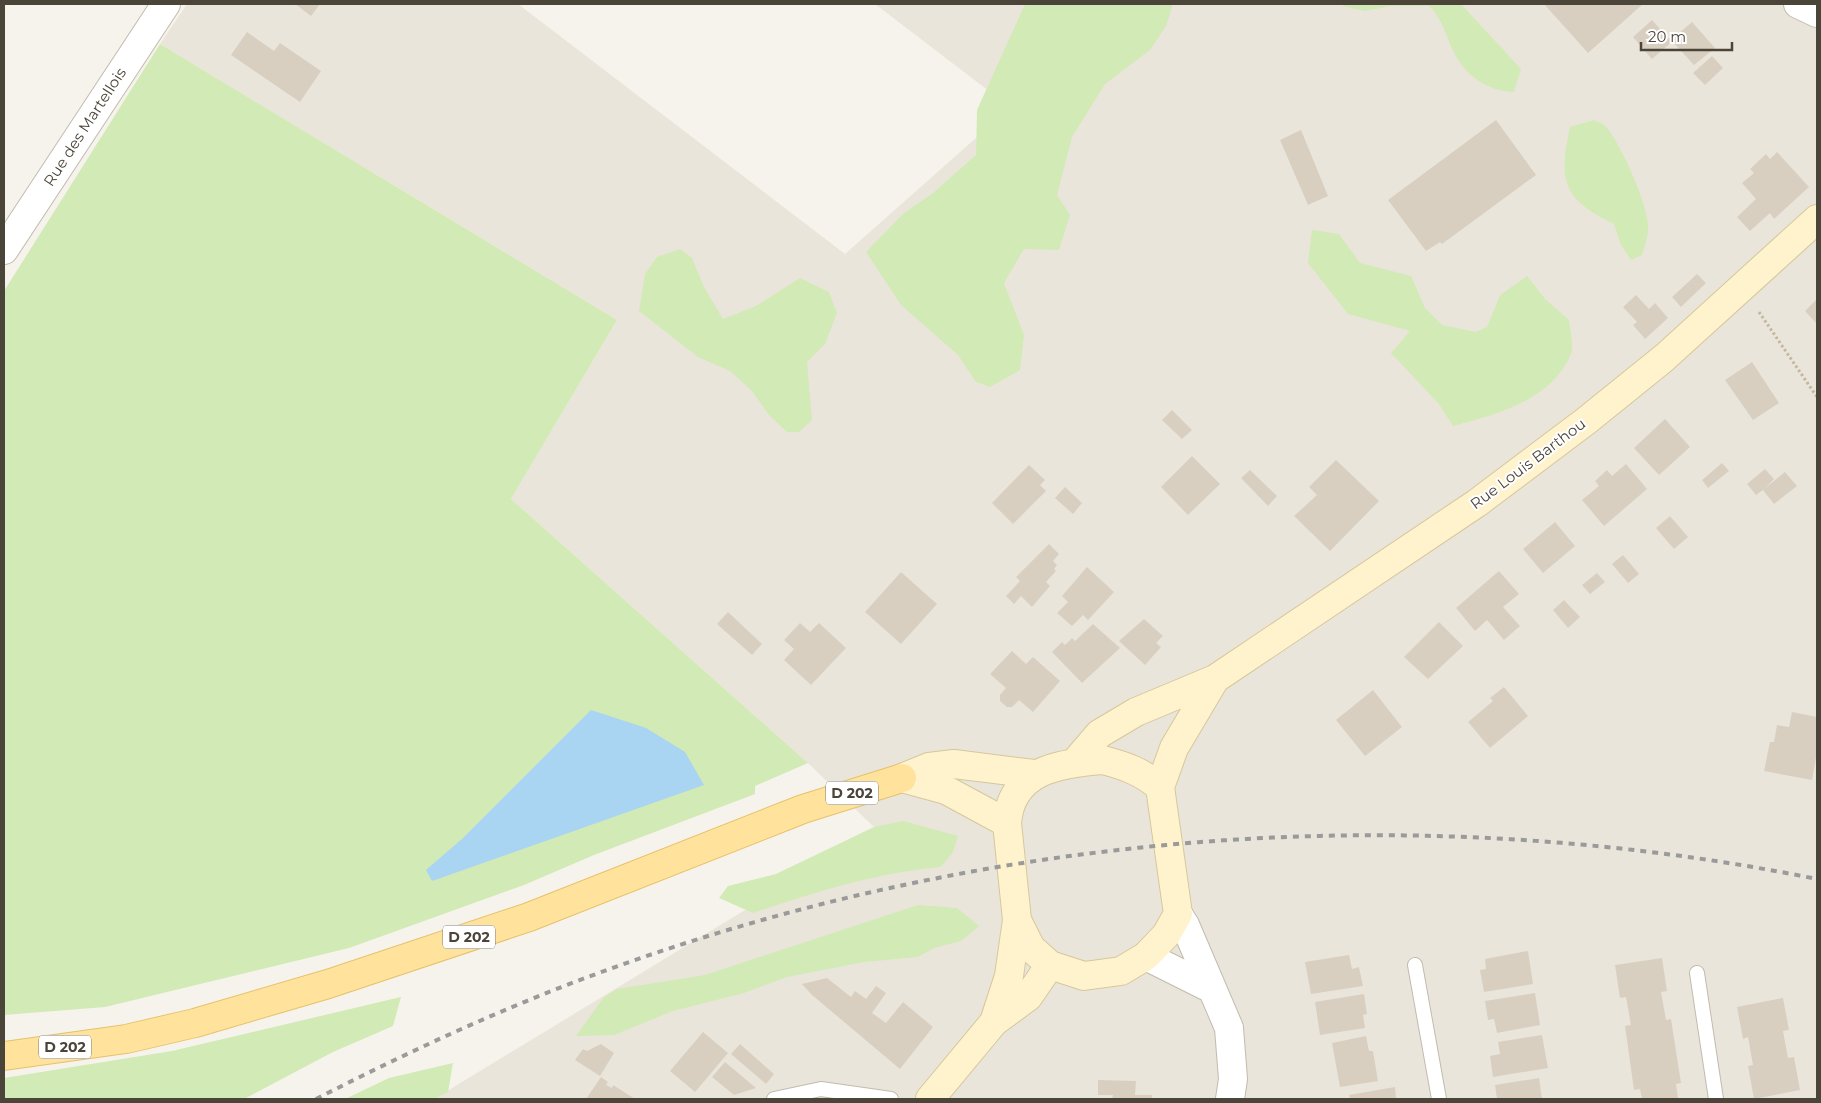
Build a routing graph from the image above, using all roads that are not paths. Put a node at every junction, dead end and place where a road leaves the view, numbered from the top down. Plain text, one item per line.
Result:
1 (166, 4) edge
2 (1798, 4) edge
3 (1817, 13) edge
4 (1817, 219) edge
5 (4, 250) edge
6 (1215, 679) junction
7 (1075, 762) junction
8 (1034, 774) junction
9 (902, 778) junction
10 (1160, 787) junction
11 (1007, 823) junction
12 (1178, 914) junction
13 (1017, 920) junction
14 (1146, 956) junction
15 (1050, 965) junction
16 (1415, 965) dead end
17 (1697, 973) dead end
18 (1212, 989) junction
19 (994, 1022) junction
20 (4, 1056) edge
21 (774, 1099) edge
22 (891, 1099) edge
23 (930, 1099) edge
24 (1230, 1099) edge
25 (1438, 1099) edge
26 (1716, 1099) edge

1 - 5 street, Rue des Martellois
2 - 3 street
4 - 6 main road, Rue Louis Barthou
6 - 7 main road
6 - 10 main road
7 - 8 main road
7 - 10 main road
8 - 9 main road, D 202
8 - 11 main road
9 - 11 main road
9 - 20 main road, D 202
10 - 12 main road
11 - 13 main road
12 - 14 main road
12 - 18 street
13 - 15 main road
13 - 19 main road
14 - 15 main road
14 - 18 street
15 - 19 main road
16 - 25 lane
17 - 26 lane
18 - 24 street
19 - 23 main road
21 - 22 lane

